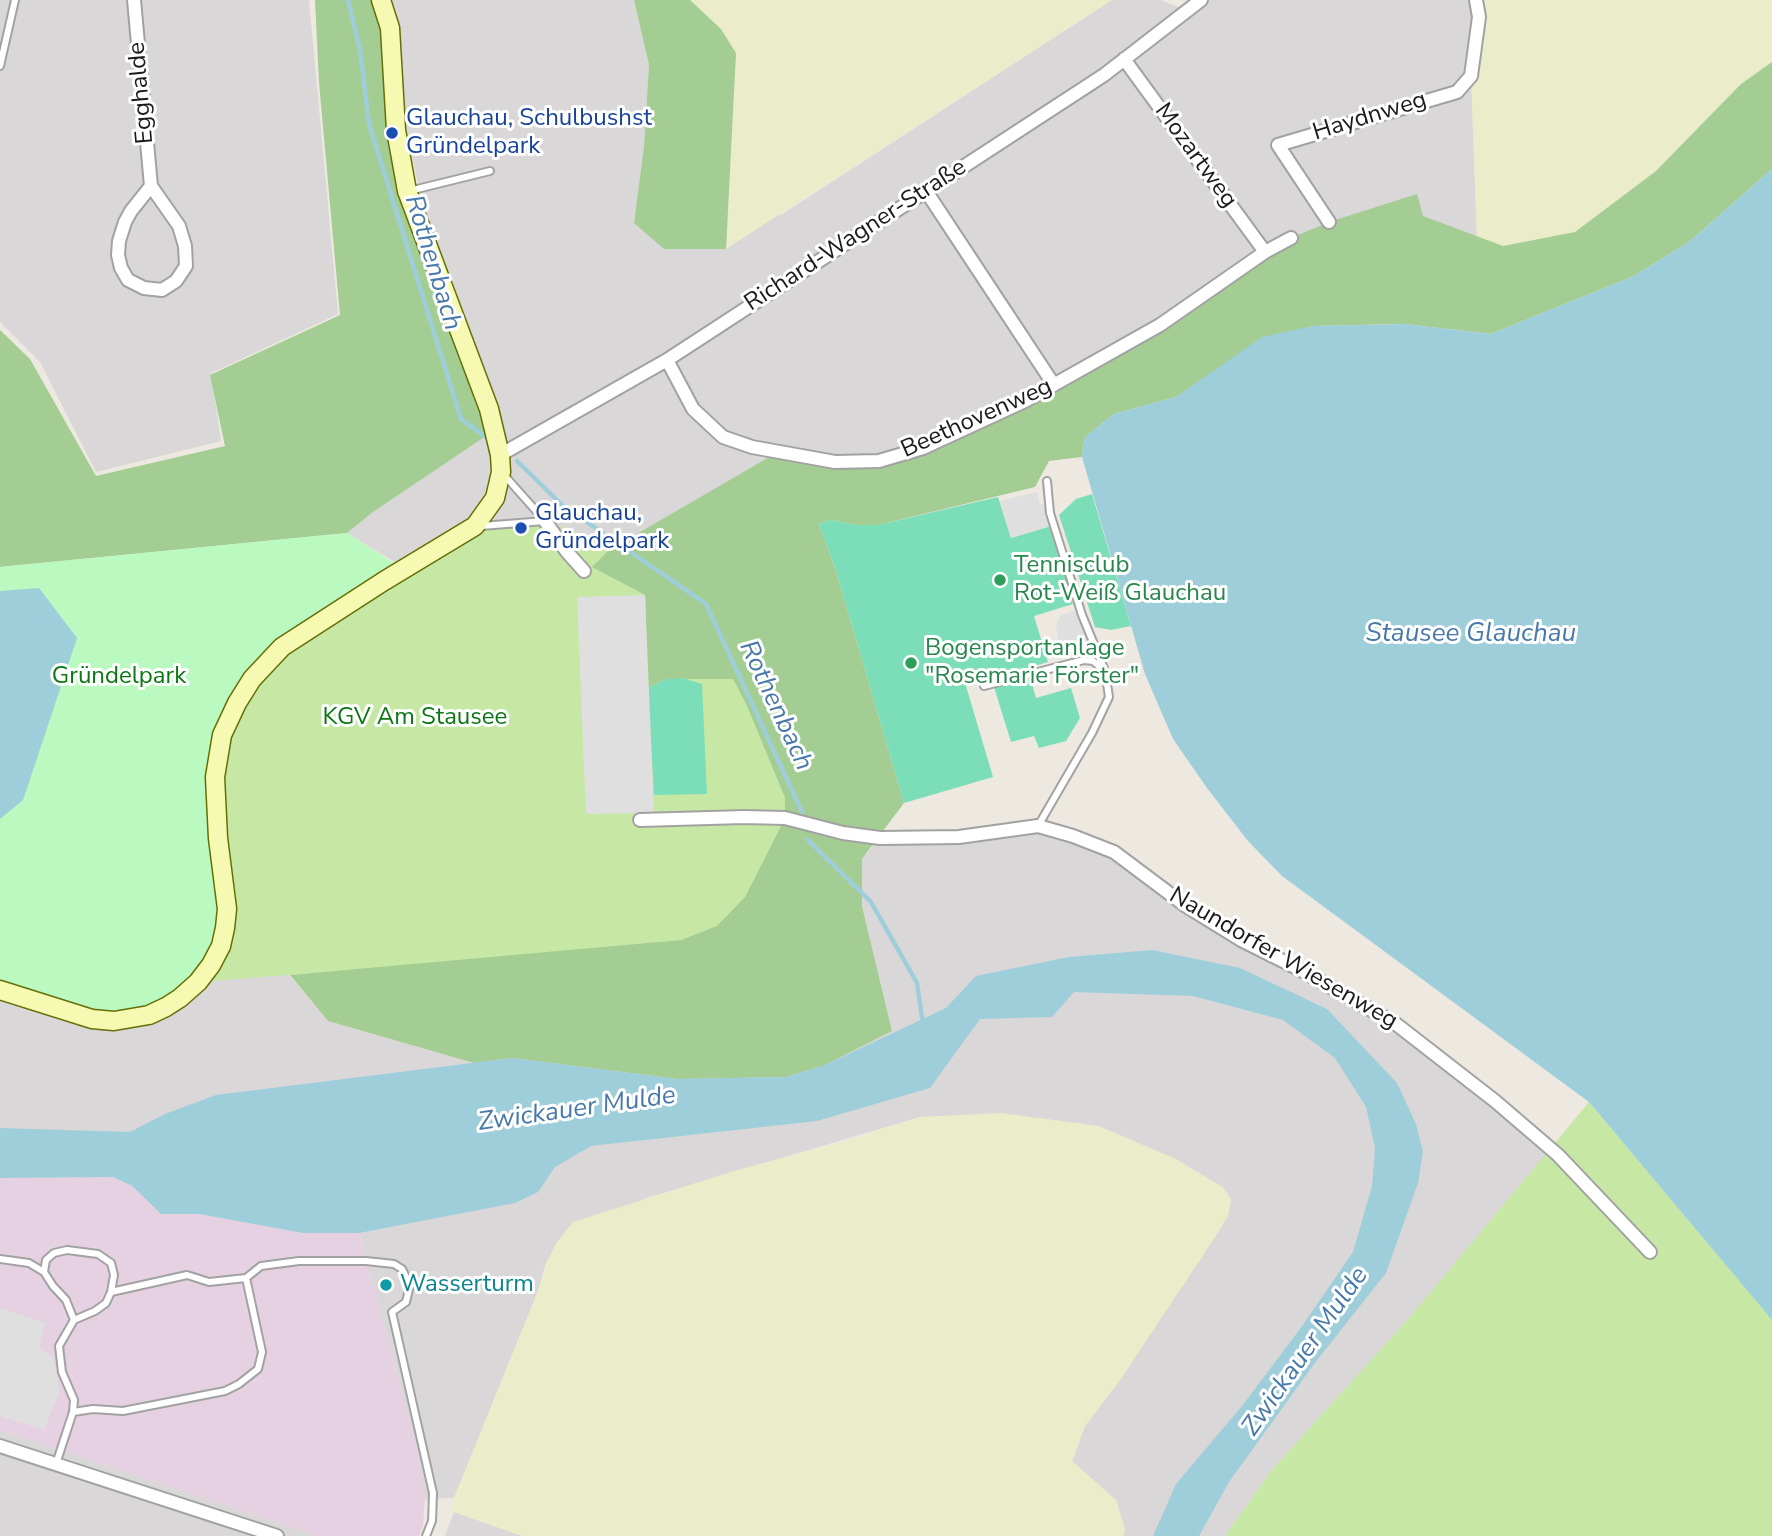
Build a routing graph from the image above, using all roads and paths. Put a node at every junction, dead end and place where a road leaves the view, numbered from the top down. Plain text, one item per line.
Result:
1 (15, 0) edge
2 (134, 0) edge
3 (382, 0) edge
4 (1201, 0) edge
5 (1476, 0) edge
6 (1124, 59) junction
7 (0, 66) edge
8 (490, 171) dead end
9 (151, 186) junction
10 (407, 191) junction
11 (926, 191) junction
12 (1329, 222) dead end
13 (1291, 238) dead end
14 (1265, 252) junction
15 (667, 360) junction
16 (1054, 385) junction
17 (500, 463) junction
18 (1048, 481) dead end
19 (545, 521) junction
20 (475, 526) junction
21 (584, 571) dead end
22 (1105, 671) junction
23 (984, 686) dead end
24 (640, 820) dead end
25 (1038, 826) junction
26 (0, 990) edge
27 (1650, 1252) dead end
28 (0, 1259) edge
29 (44, 1272) junction
30 (246, 1278) junction
31 (111, 1292) junction
32 (74, 1320) junction
33 (73, 1412) junction
34 (0, 1446) edge
35 (55, 1464) junction
36 (277, 1536) edge
37 (426, 1536) edge

1 - 7 lane
2 - 9 street, Egghalde
3 - 10 street
4 - 6 street, Richard-Wagner-Straße
5 - 12 street, Haydnweg
6 - 11 street, Richard-Wagner-Straße
6 - 14 street, Mozartweg
8 - 10 lane
9 - 9 street, Egghalde
10 - 17 street
11 - 15 street, Richard-Wagner-Straße
11 - 16 street
13 - 14 street, Beethovenweg
14 - 16 street, Beethovenweg
15 - 16 street, Beethovenweg
15 - 17 street, Richard-Wagner-Straße
17 - 19 lane
17 - 20 street
18 - 22 lane
19 - 20 lane
19 - 21 street
20 - 26 street
22 - 23 lane
22 - 25 lane
24 - 25 street, Naundorfer Wiesenweg
25 - 27 street, Naundorfer Wiesenweg
28 - 29 lane
29 - 31 lane
29 - 32 lane
30 - 31 lane
30 - 33 lane
30 - 37 lane
31 - 32 lane
32 - 33 lane
33 - 35 lane
34 - 35 street
35 - 36 street

